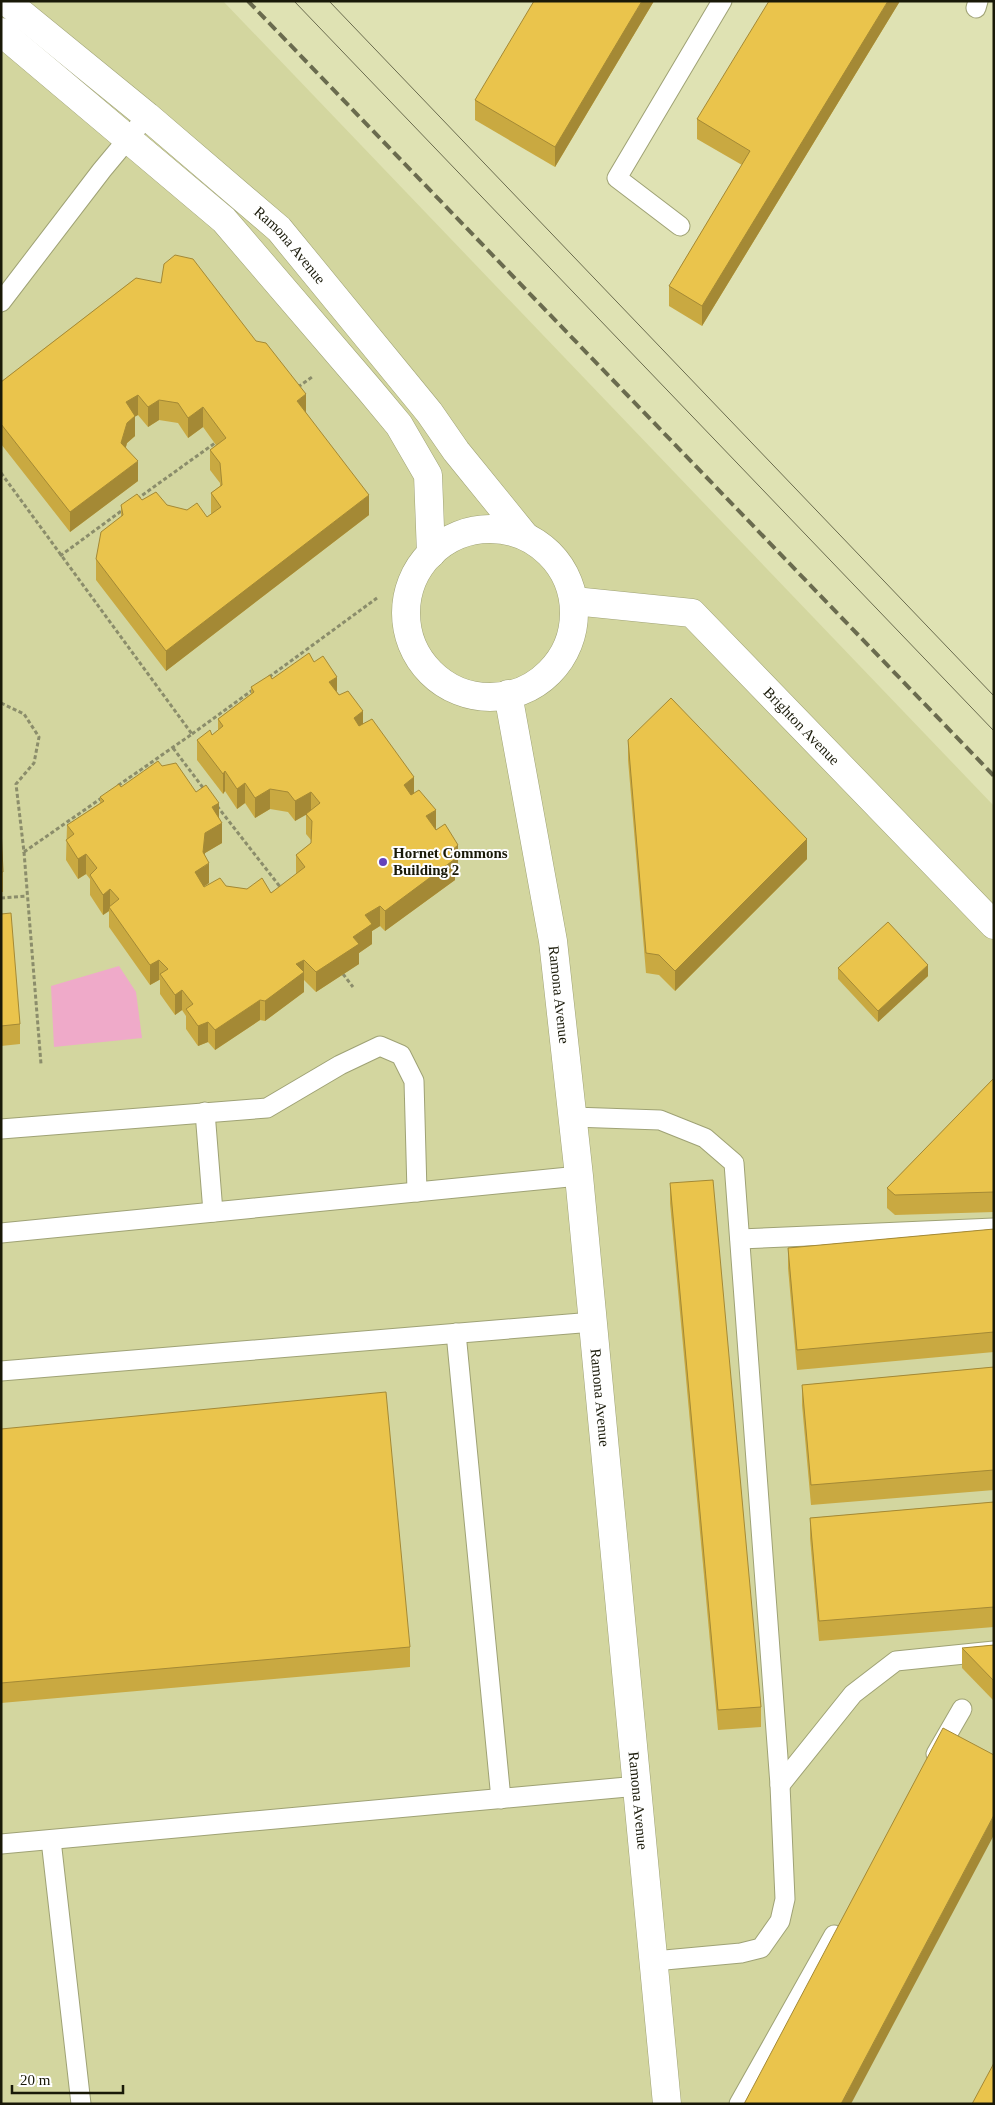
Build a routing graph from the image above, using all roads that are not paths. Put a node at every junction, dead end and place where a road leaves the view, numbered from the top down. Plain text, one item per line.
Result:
1 (6, 1) edge
2 (722, 1) edge
3 (1, 32) edge
4 (147, 116) junction
5 (129, 138) junction
6 (680, 226) dead end
7 (1, 302) edge
8 (525, 536) junction
9 (432, 554) junction
10 (574, 601) junction
11 (508, 694) junction
12 (994, 925) edge
13 (205, 1112) junction
14 (573, 1117) junction
15 (1, 1129) edge
16 (579, 1176) junction
17 (417, 1192) junction
18 (213, 1212) junction
19 (994, 1228) edge
20 (1, 1233) edge
21 (740, 1239) junction
22 (593, 1322) junction
23 (456, 1334) junction
24 (1, 1371) edge
25 (994, 1651) edge
26 (962, 1709) dead end
27 (928, 1769) edge
28 (780, 1785) junction
29 (638, 1786) junction
30 (501, 1798) junction
31 (51, 1840) junction
32 (1, 1844) edge
33 (845, 1915) edge
34 (654, 1962) junction
35 (81, 2104) edge
36 (668, 2104) edge
37 (738, 2104) edge

1 - 4 main road, Ramona Avenue
2 - 6 lane
3 - 5 main road, Ramona Avenue
4 - 5 lane
4 - 8 main road, Ramona Avenue
5 - 7 lane
5 - 9 main road, Ramona Avenue
8 - 9 main road, Ramona Avenue
8 - 10 main road, Ramona Avenue
9 - 11 main road, Ramona Avenue
10 - 11 main road, Ramona Avenue
10 - 12 main road, Brighton Avenue
11 - 14 main road, Ramona Avenue
13 - 15 lane
13 - 17 lane
13 - 18 lane
14 - 16 main road, Ramona Avenue
14 - 21 lane
16 - 17 lane
16 - 22 main road, Ramona Avenue
17 - 18 lane
18 - 20 lane
19 - 21 lane
21 - 28 lane
22 - 23 lane
22 - 29 main road, Ramona Avenue
23 - 24 lane
23 - 30 lane
25 - 28 lane
26 - 27 lane
28 - 34 lane
29 - 30 lane
29 - 34 main road, Ramona Avenue
30 - 31 lane
31 - 32 lane
31 - 35 lane
33 - 37 lane
34 - 36 main road, Ramona Avenue

